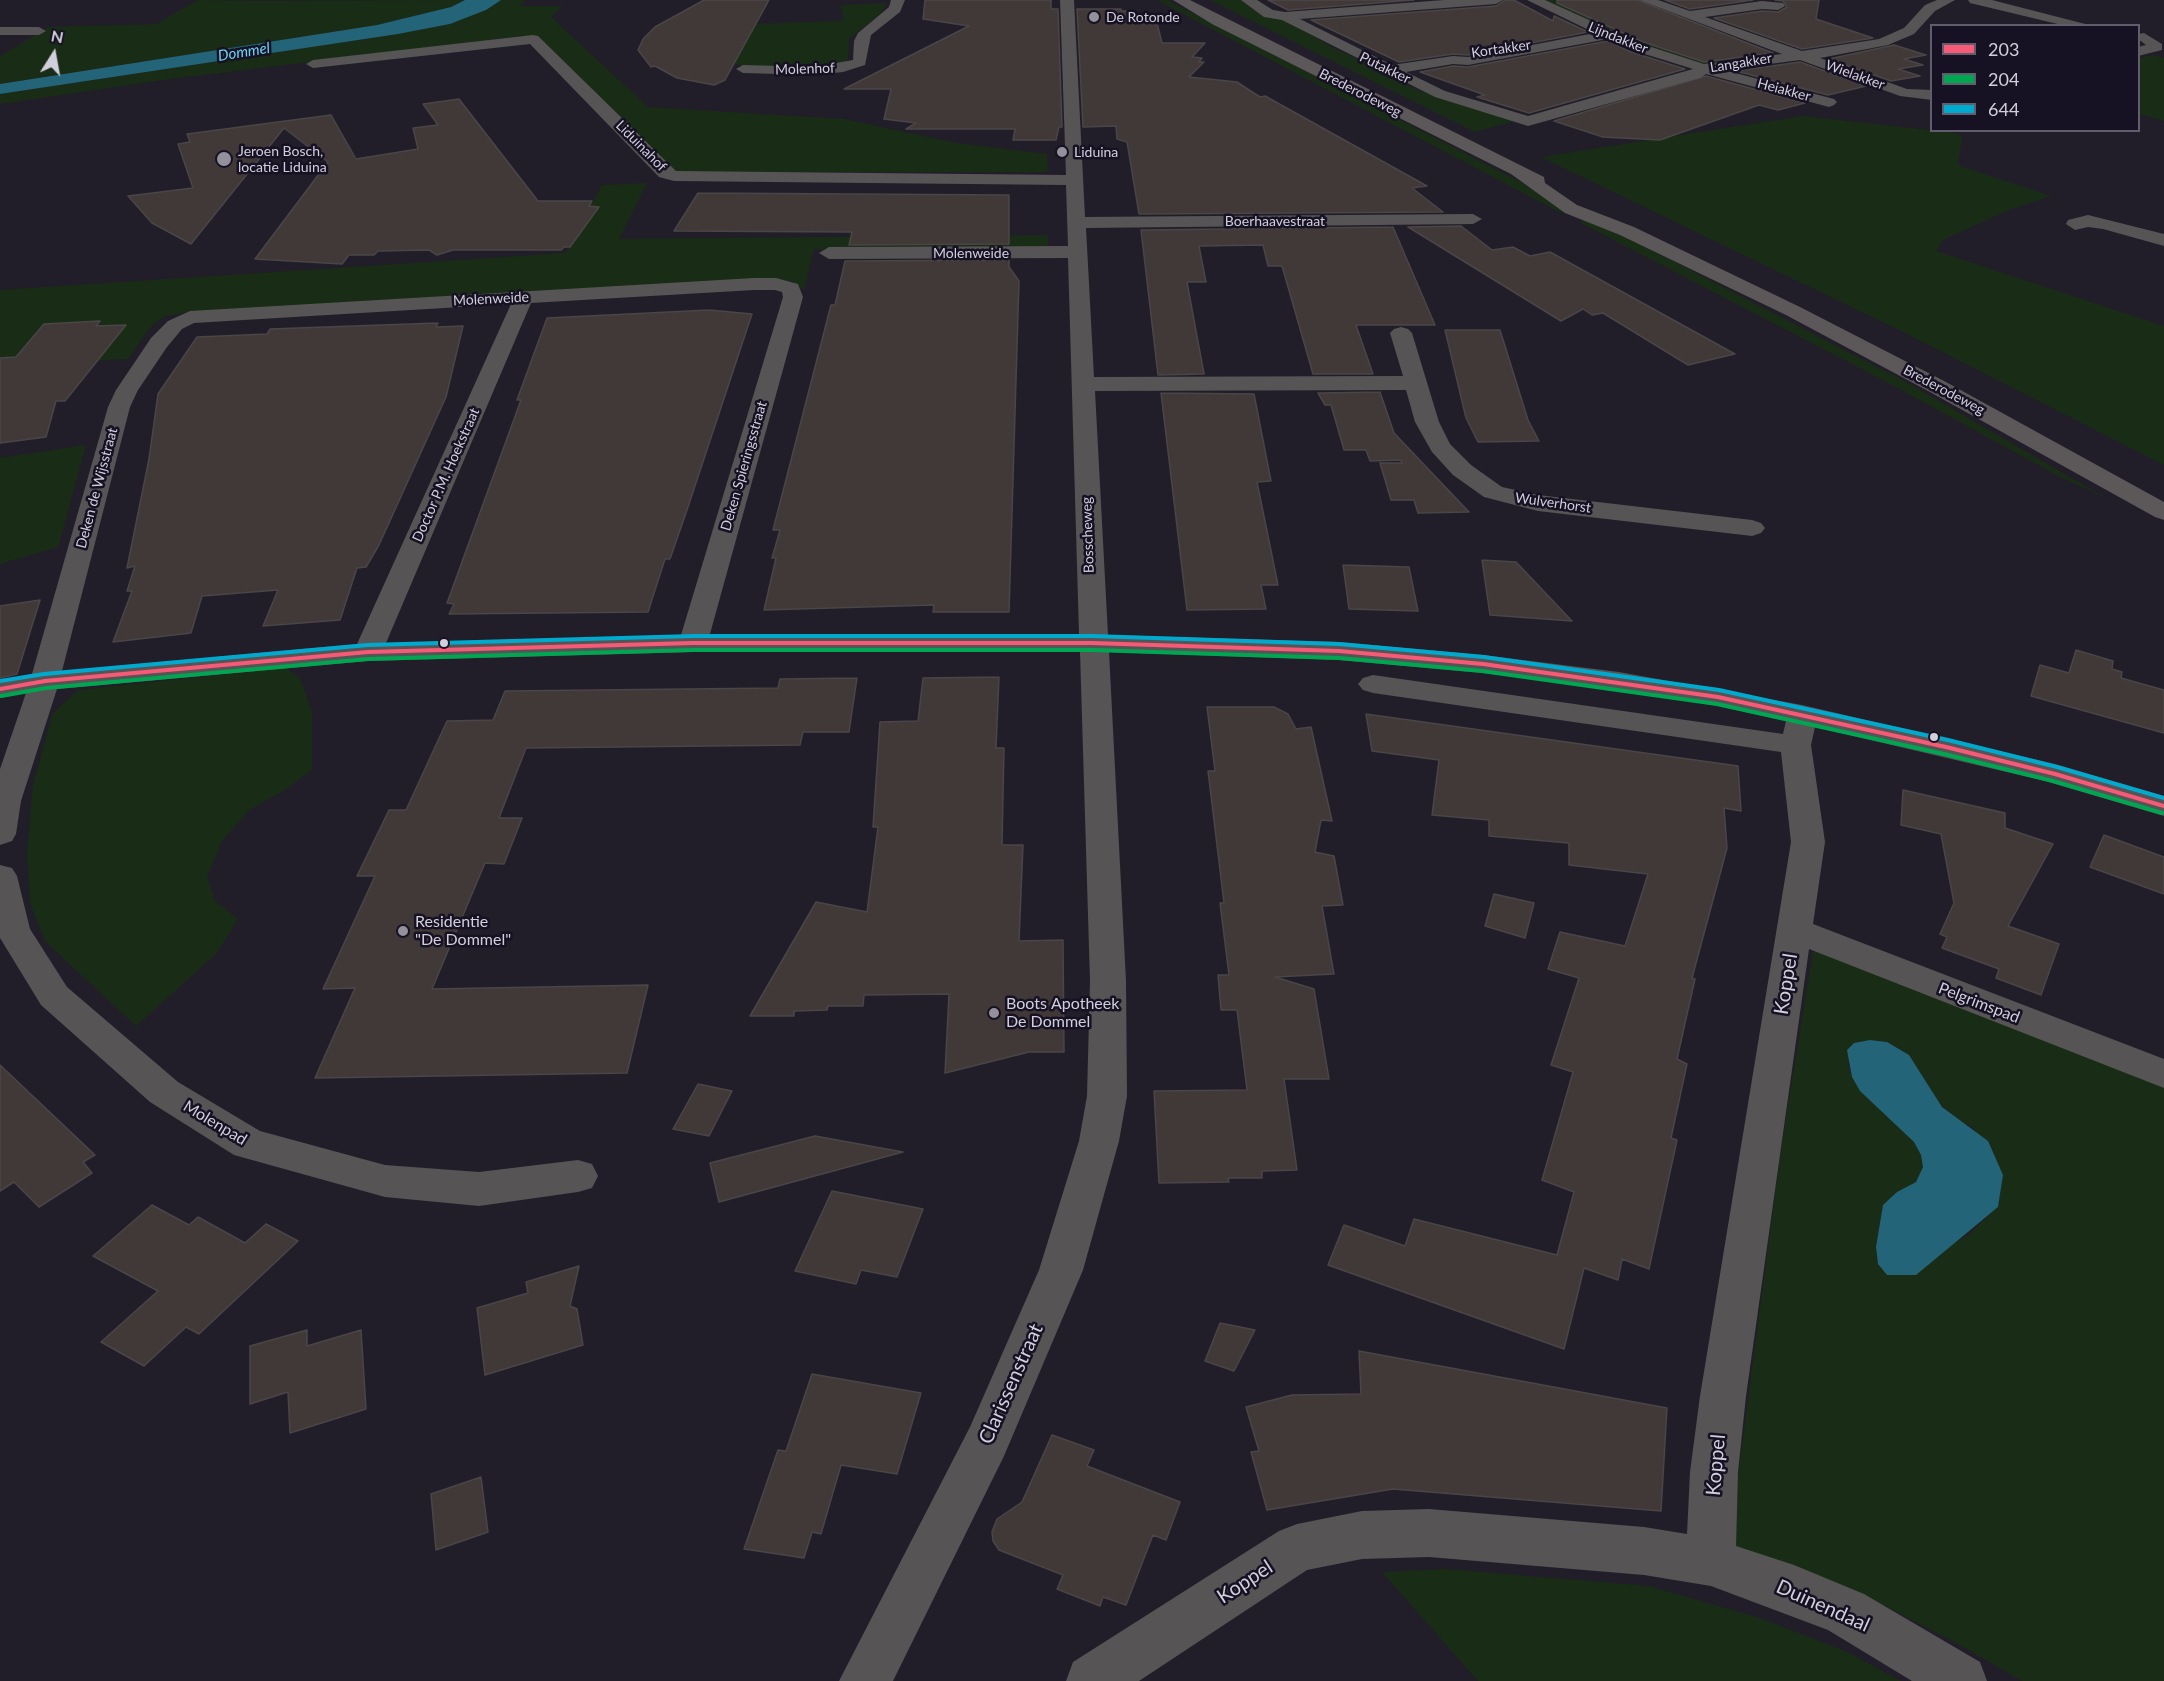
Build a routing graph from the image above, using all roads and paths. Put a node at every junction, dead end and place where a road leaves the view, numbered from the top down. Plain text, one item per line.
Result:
1 (898, 0) edge
2 (1067, 0) edge
3 (1170, 0) edge
4 (1180, 0) edge
5 (1248, 0) edge
6 (1496, 0) edge
7 (1534, 0) edge
8 (1646, 0) edge
9 (1948, 0) edge
10 (1975, 0) edge
11 (1762, 3) edge
12 (1778, 6) dead end
13 (1202, 13) junction
14 (1689, 15) junction
15 (1285, 16) junction
16 (2077, 24) edge
17 (0, 31) edge
18 (39, 31) dead end
19 (1909, 31) junction
20 (1608, 35) junction
21 (1924, 35) dead end
22 (2141, 37) edge
23 (2164, 39) edge
24 (2140, 52) edge
25 (1798, 55) junction
26 (313, 64) dead end
27 (1704, 68) junction
28 (743, 69) dead end
29 (1389, 70) junction
30 (1930, 94) edge
31 (1829, 102) dead end
32 (1528, 121) joint
33 (1075, 180) junction
34 (1473, 219) dead end
35 (1077, 223) junction
36 (2075, 224) dead end
37 (2164, 240) edge
38 (1078, 252) junction
39 (829, 253) dead end
40 (791, 288) joint
41 (524, 297) junction
42 (190, 317) joint
43 (1401, 333) dead end
44 (1414, 383) junction
45 (1083, 384) junction
46 (2164, 512) edge
47 (1752, 528) dead end
48 (693, 643) junction
49 (1092, 643) junction
50 (368, 652) junction
51 (45, 681) junction
52 (1373, 684) dead end
53 (0, 689) edge
54 (1799, 729) junction
55 (2164, 806) edge
56 (0, 834) edge
57 (0, 876) edge
58 (1794, 930) junction
59 (1108, 1070) joint
60 (2164, 1074) edge
61 (578, 1176) dead end
62 (1711, 1562) junction
63 (865, 1681) edge
64 (1092, 1681) edge
65 (1961, 1681) edge

1 - 28 street, Molenhof
2 - 33 street, Bosscheweg
3 - 13 main road, Brederodeweg
4 - 13 main road, Brederodeweg
5 - 15 street, Putakker
6 - 15 street
7 - 20 street, Lijndakker
8 - 14 street, Wielakker
9 - 19 street, Langakker
10 - 16 street
11 - 12 street
11 - 14 street
13 - 46 main road, Brederodeweg
14 - 25 street, Wielakker
15 - 29 street, Putakker
17 - 18 street
19 - 21 street
19 - 25 street, Langakker
20 - 27 street, Lijndakker
20 - 29 street, Kortakker
22 - 23 street
22 - 24 street
25 - 27 street, Langakker
25 - 30 street, Wielakker
26 - 33 street, Liduinahof
27 - 31 street, Heiakker
27 - 32 street, Langakker
29 - 32 street, Putakker
33 - 35 street, Bosscheweg
34 - 35 street, Boerhaavestraat
35 - 38 street, Bosscheweg
36 - 37 street
38 - 39 street, Molenweide
38 - 45 street, Bosscheweg
40 - 41 street, Molenweide
40 - 48 street, Deken Spieringsstraat
41 - 42 street, Molenweide
41 - 50 street, Doctor P.M. Hoekstraat
42 - 51 street, Deken de Wijsstraat
43 - 44 street, Wulverhorst
44 - 45 street
44 - 47 street, Wulverhorst
45 - 49 street, Bosscheweg
48 - 49 street
48 - 50 street
49 - 54 street
49 - 59 street, Bosscheweg
50 - 51 street
51 - 53 street
51 - 56 street
52 - 54 street
54 - 55 street
54 - 58 street, Koppel
57 - 61 street, Molenpad
58 - 60 street, Pelgrimspad
58 - 62 street, Koppel
59 - 63 street, Clarissenstraat
62 - 64 street, Koppel
62 - 65 street, Duinendaal

